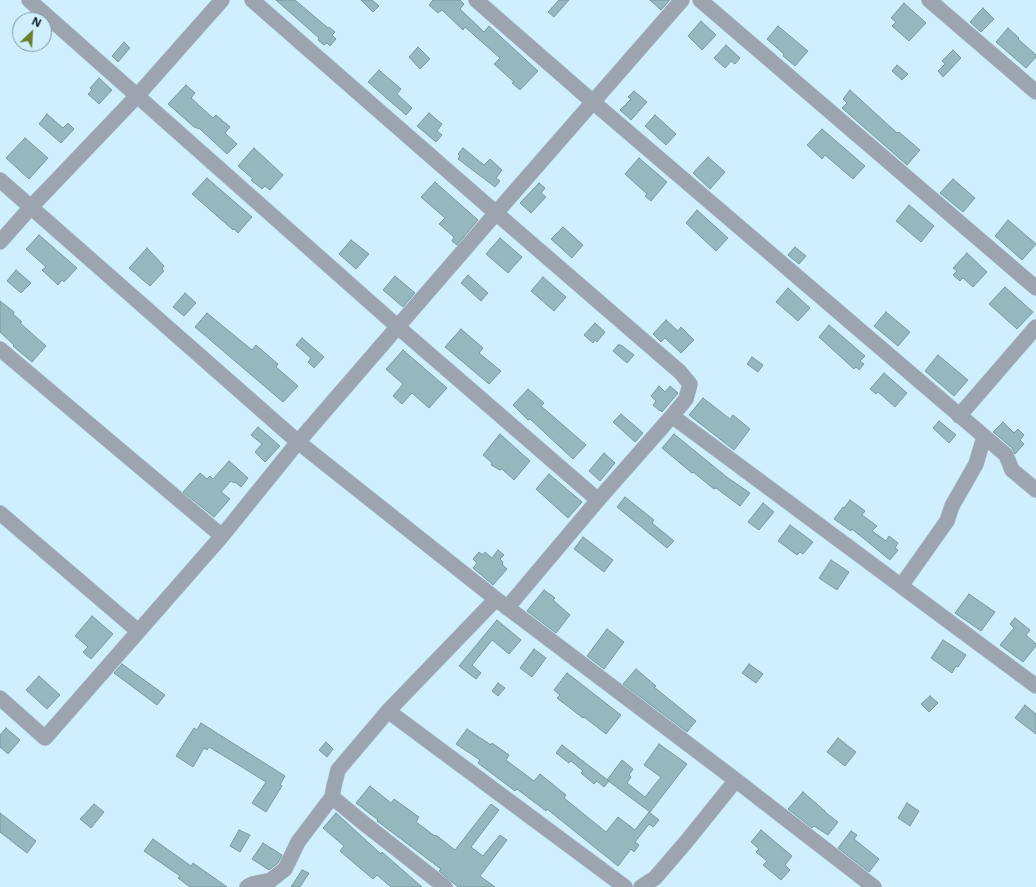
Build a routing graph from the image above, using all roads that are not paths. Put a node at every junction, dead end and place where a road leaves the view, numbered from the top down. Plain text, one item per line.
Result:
1 (28, 0) edge
2 (222, 0) edge
3 (252, 0) edge
4 (476, 0) edge
5 (682, 0) edge
6 (700, 0) edge
7 (929, 0) edge
8 (1036, 92) edge
9 (137, 96) junction
10 (593, 102) junction
11 (0, 180) edge
12 (31, 207) junction
13 (496, 213) junction
14 (0, 242) edge
15 (1036, 288) edge
16 (398, 326) junction
17 (1036, 327) edge
18 (0, 349) edge
19 (672, 416) junction
20 (959, 416) junction
21 (984, 437) junction
22 (298, 442) junction
23 (1036, 490) edge
24 (598, 500) junction
25 (0, 513) edge
26 (222, 536) junction
27 (901, 586) junction
28 (502, 604) junction
29 (138, 631) junction
30 (1036, 686) edge
31 (0, 698) edge
32 (388, 711) junction
33 (736, 780) junction
34 (332, 797) junction
35 (247, 887) edge
36 (445, 887) edge
37 (625, 887) edge
38 (641, 887) edge
39 (874, 887) edge

1 - 9 street
2 - 9 street
3 - 13 street
4 - 10 street
5 - 10 street
6 - 15 street
7 - 8 street
9 - 12 street
9 - 16 street
10 - 13 street
10 - 20 street
11 - 12 street
12 - 14 street
12 - 22 street
13 - 16 street
13 - 19 street
16 - 22 street
16 - 24 street
17 - 20 street
18 - 26 street
19 - 24 street
19 - 27 street
20 - 21 street
21 - 23 street
21 - 27 street
22 - 26 street
22 - 28 street
24 - 28 street
25 - 29 street
26 - 29 street
27 - 30 street
28 - 32 street
28 - 33 street
29 - 31 street
32 - 34 street
32 - 37 street
33 - 38 street
33 - 39 street
34 - 35 street
34 - 36 street

